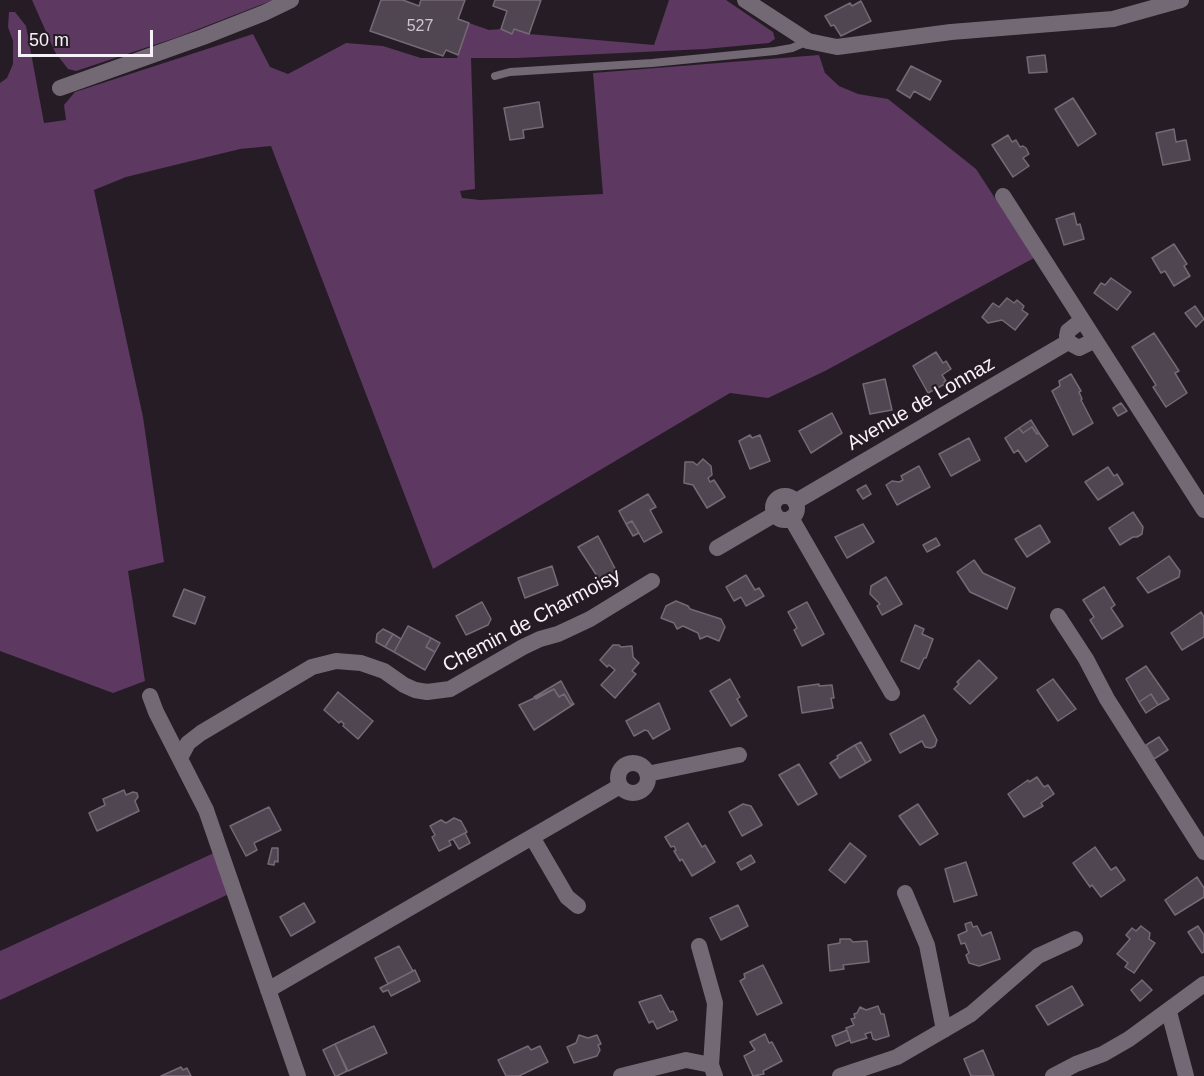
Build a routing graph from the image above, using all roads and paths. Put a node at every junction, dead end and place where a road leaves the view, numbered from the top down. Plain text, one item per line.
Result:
1 (291, 0) edge
2 (746, 0) edge
3 (1181, 0) edge
4 (808, 41) junction
5 (495, 76) dead end
6 (60, 88) dead end
7 (1003, 196) dead end
8 (1082, 320) junction
9 (1095, 340) junction
10 (1068, 342) junction
11 (1204, 510) edge
12 (787, 511) junction
13 (717, 548) dead end
14 (652, 582) dead end
15 (1058, 616) dead end
16 (892, 693) dead end
17 (150, 696) dead end
18 (739, 754) dead end
19 (180, 758) junction
20 (532, 837) junction
21 (1204, 852) edge
22 (905, 893) dead end
23 (578, 906) dead end
24 (1075, 939) dead end
25 (699, 946) dead end
26 (1204, 984) edge
27 (268, 990) junction
28 (1169, 1012) junction
29 (944, 1030) junction
30 (713, 1070) edge
31 (298, 1076) edge
32 (621, 1076) edge
33 (840, 1076) edge
34 (1053, 1076) edge
35 (1186, 1076) edge

1 - 6 street
2 - 4 street
3 - 4 street
4 - 5 lane
7 - 8 street
8 - 9 street
8 - 10 street, Avenue de Lonnaz
9 - 10 street, Avenue de Lonnaz
9 - 11 street
10 - 12 street, Avenue de Lonnaz
12 - 13 street, Avenue de Lonnaz
12 - 16 street
14 - 19 street, Chemin de Charmoisy
15 - 21 street
17 - 19 street
18 - 20 street
19 - 27 street
20 - 23 street
20 - 27 street
22 - 29 street
24 - 29 street
25 - 30 street
26 - 28 street
27 - 31 street
28 - 34 street
28 - 35 street
29 - 33 street
30 - 32 street

